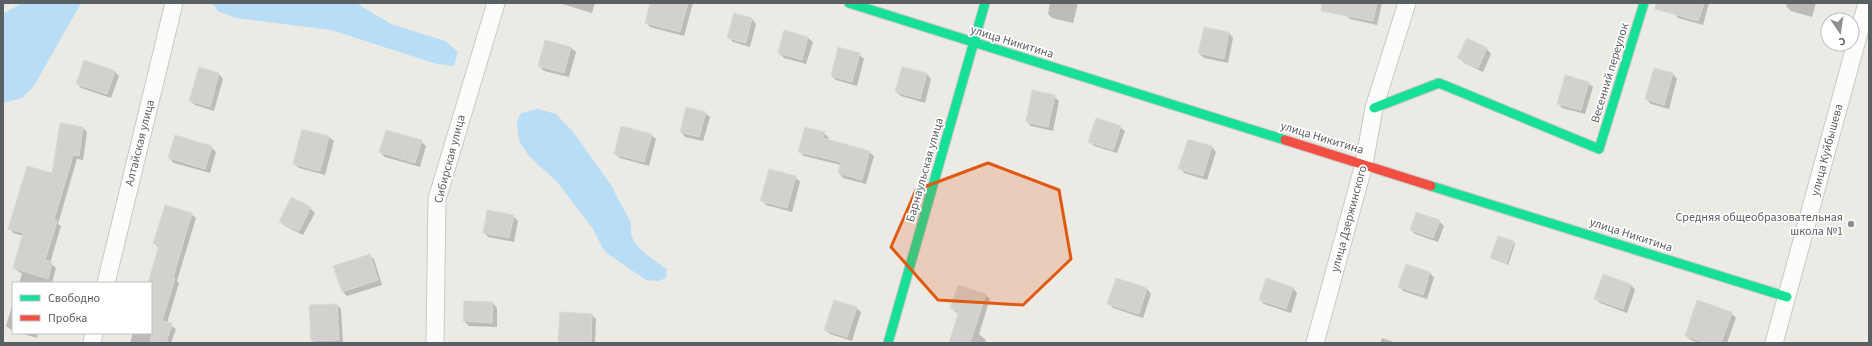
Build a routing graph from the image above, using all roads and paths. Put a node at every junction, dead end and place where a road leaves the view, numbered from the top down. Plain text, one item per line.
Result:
1 (174, 3) edge
2 (496, 3) edge
3 (849, 3) edge
4 (985, 3) edge
5 (1407, 3) edge
6 (1644, 3) edge
7 (1867, 3) edge
8 (974, 42) junction
9 (1374, 108) junction
10 (1364, 164) junction
11 (106, 282) edge
12 (1787, 297) junction
13 (435, 343) edge
14 (888, 343) edge
15 (1315, 343) edge
16 (1774, 343) edge

1 - 11 street, Алтайская улица
2 - 13 street, Сибирская улица
3 - 8 street, улица Никитина
4 - 8 street, Барнаульская улица
5 - 9 street, улица Дзержинского
6 - 9 street, Весенний переулок
7 - 12 street, улица Куйбышева
8 - 10 street, улица Никитина
8 - 14 street, Барнаульская улица
9 - 10 street, улица Дзержинского
10 - 12 street, улица Никитина
10 - 15 street, улица Дзержинского
12 - 16 street, улица Куйбышева

